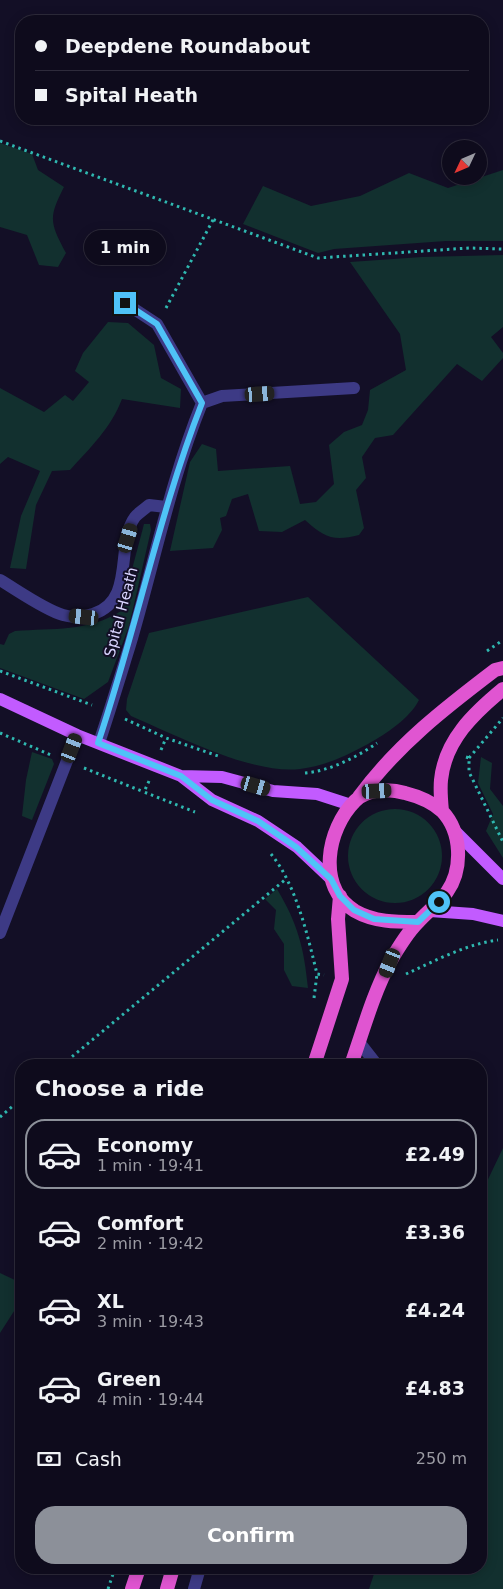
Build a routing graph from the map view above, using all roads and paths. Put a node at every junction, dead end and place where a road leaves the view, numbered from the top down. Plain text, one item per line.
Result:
1 (0, 141) edge
2 (214, 218) junction
3 (503, 249) edge
4 (125, 303) dead end
5 (157, 324) junction
6 (354, 388) dead end
7 (202, 403) junction
8 (166, 507) junction
9 (0, 580) edge
10 (503, 668) edge
11 (0, 671) edge
12 (503, 688) edge
13 (0, 699) edge
14 (109, 711) junction
15 (503, 717) edge
16 (77, 734) junction
17 (98, 743) junction
18 (469, 758) dead end
19 (230, 760) dead end
20 (469, 772) dead end
21 (181, 776) junction
22 (355, 801) junction
23 (442, 811) junction
24 (455, 831) junction
25 (503, 842) edge
26 (286, 878) dead end
27 (331, 879) junction
28 (503, 879) edge
29 (340, 896) junction
30 (430, 911) junction
31 (503, 921) edge
32 (418, 922) junction
33 (0, 933) edge
34 (359, 1042) junction
35 (69, 1059) edge
36 (316, 1059) edge
37 (353, 1059) edge
38 (372, 1059) edge
39 (15, 1104) edge
40 (0, 1117) edge
41 (113, 1574) edge
42 (137, 1574) edge
43 (171, 1574) edge
44 (198, 1574) edge
45 (108, 1589) edge
46 (132, 1589) edge
47 (167, 1589) edge
48 (194, 1589) edge

1 - 2 path
2 - 3 path
2 - 5 path
4 - 5 street
5 - 7 street
6 - 7 street
7 - 8 street, Spital Heath
8 - 9 street
8 - 14 street, Spital Heath
10 - 22 highway
11 - 14 path
12 - 23 highway
13 - 16 main road
14 - 17 street, Spital Heath
14 - 19 path
15 - 18 path
16 - 17 main road
16 - 33 street
17 - 21 main road
20 - 25 path
21 - 22 main road
21 - 27 main road
22 - 23 highway
22 - 27 highway
23 - 24 highway
24 - 28 main road
24 - 30 highway
26 - 35 path
27 - 29 highway
29 - 32 highway
29 - 36 highway
30 - 31 main road
30 - 32 highway
32 - 34 highway
34 - 37 highway
34 - 38 street
39 - 40 path
41 - 45 path
42 - 46 highway
43 - 47 highway
44 - 48 street

